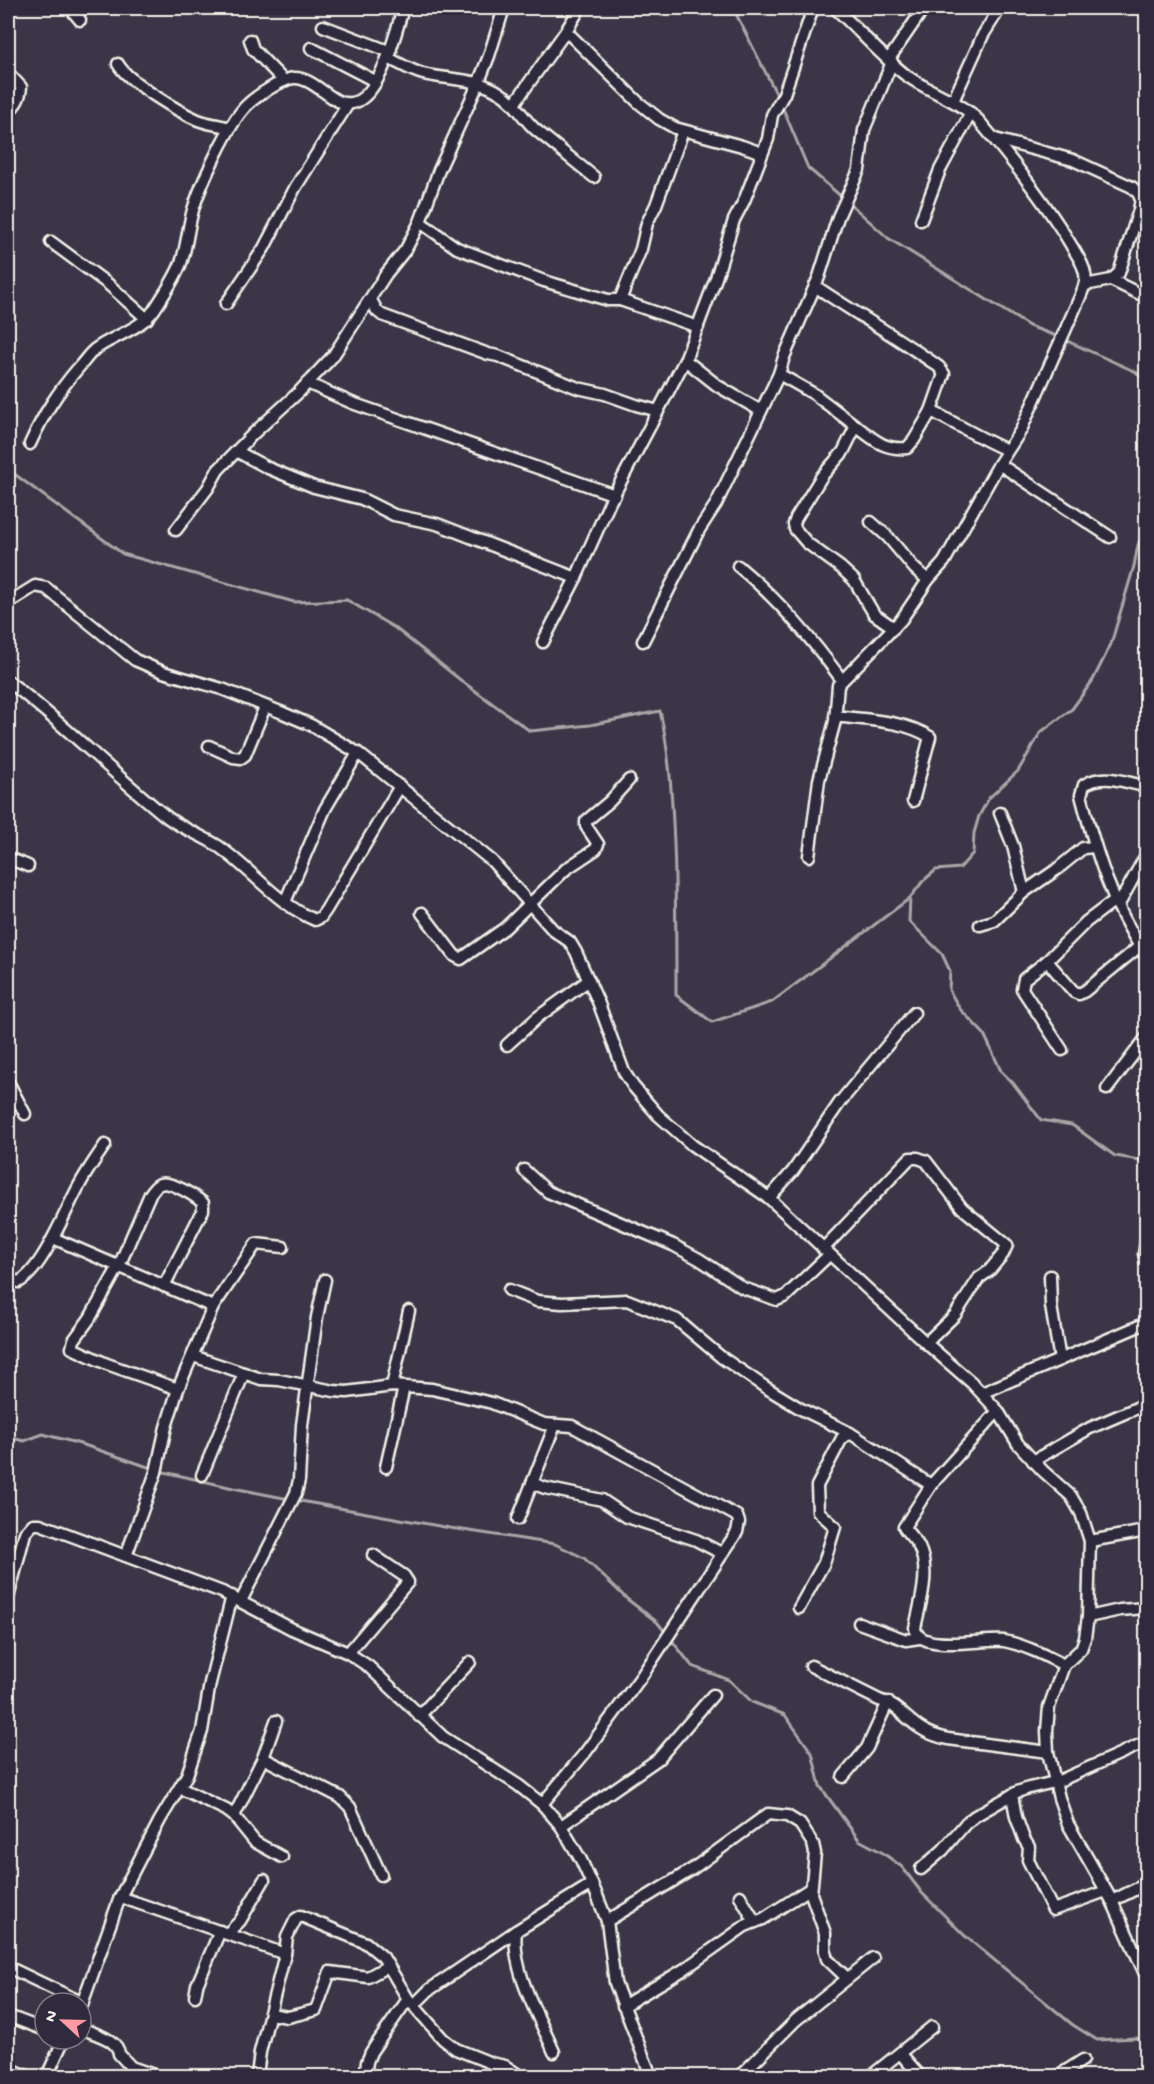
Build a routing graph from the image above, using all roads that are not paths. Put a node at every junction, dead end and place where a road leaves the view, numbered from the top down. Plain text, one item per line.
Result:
1 (70, 8) edge
2 (403, 8) edge
3 (504, 8) edge
4 (580, 8) edge
5 (813, 8) edge
6 (835, 8) edge
7 (924, 8) edge
8 (1000, 8) edge
9 (80, 20) dead end
10 (323, 26) dead end
11 (566, 31) junction
12 (250, 40) dead end
13 (311, 48) dead end
14 (390, 55) junction
15 (890, 60) junction
16 (118, 64) dead end
17 (8, 73) edge
18 (284, 81) junction
19 (375, 81) junction
20 (478, 84) junction
21 (953, 100) junction
22 (348, 104) junction
23 (514, 104) junction
24 (8, 112) edge
25 (971, 113) junction
26 (230, 128) junction
27 (683, 131) junction
28 (995, 140) junction
29 (762, 153) junction
30 (594, 177) dead end
31 (1144, 194) edge
32 (921, 220) dead end
33 (420, 222) junction
34 (51, 242) dead end
35 (1111, 280) junction
36 (1085, 285) junction
37 (815, 286) junction
38 (1146, 297) edge
39 (371, 300) junction
40 (620, 300) junction
41 (226, 304) dead end
42 (147, 319) junction
43 (698, 327) junction
44 (685, 360) junction
45 (779, 374) junction
46 (307, 383) junction
47 (658, 411) junction
48 (761, 411) junction
49 (931, 411) junction
50 (856, 426) junction
51 (30, 444) dead end
52 (1007, 450) junction
53 (236, 451) junction
54 (999, 464) junction
55 (615, 495) junction
56 (871, 522) dead end
57 (176, 530) dead end
58 (1110, 537) dead end
59 (738, 566) dead end
60 (576, 578) junction
61 (928, 580) junction
62 (8, 603) edge
63 (894, 628) junction
64 (643, 641) dead end
65 (543, 642) dead end
66 (842, 680) junction
67 (8, 681) edge
68 (265, 707) junction
69 (835, 716) junction
70 (209, 746) dead end
71 (358, 753) junction
72 (629, 780) dead end
73 (400, 786) junction
74 (1146, 786) edge
75 (913, 801) dead end
76 (1000, 813) dead end
77 (1095, 847) junction
78 (1146, 855) edge
79 (809, 856) dead end
80 (8, 858) edge
81 (28, 866) dead end
82 (1024, 892) junction
83 (285, 902) junction
84 (530, 903) junction
85 (1117, 903) junction
86 (422, 913) dead end
87 (980, 925) dead end
88 (1140, 946) junction
89 (1146, 956) edge
90 (1047, 961) junction
91 (589, 980) junction
92 (914, 1013) dead end
93 (1146, 1038) edge
94 (507, 1045) dead end
95 (1062, 1050) dead end
96 (8, 1082) edge
97 (1107, 1089) dead end
98 (25, 1114) dead end
99 (105, 1145) dead end
100 (524, 1170) dead end
101 (769, 1198) junction
102 (53, 1238) junction
103 (1146, 1242) edge
104 (283, 1246) dead end
105 (826, 1252) junction
106 (1146, 1262) edge
107 (119, 1266) junction
108 (1050, 1276) dead end
109 (8, 1279) edge
110 (325, 1280) dead end
111 (164, 1286) junction
112 (509, 1290) dead end
113 (213, 1307) junction
114 (409, 1311) dead end
115 (1146, 1323) edge
116 (926, 1343) junction
117 (193, 1356) junction
118 (1060, 1360) junction
119 (244, 1373) junction
120 (392, 1386) junction
121 (404, 1387) junction
122 (308, 1388) junction
123 (178, 1389) junction
124 (982, 1393) junction
125 (1146, 1404) edge
126 (998, 1411) junction
127 (555, 1425) junction
128 (850, 1433) junction
129 (1033, 1461) junction
130 (386, 1467) dead end
131 (202, 1474) dead end
132 (531, 1483) junction
133 (931, 1485) junction
134 (518, 1518) dead end
135 (1146, 1531) edge
136 (1090, 1541) junction
137 (721, 1553) junction
138 (373, 1555) dead end
139 (126, 1556) junction
140 (8, 1599) edge
141 (236, 1599) junction
142 (799, 1608) dead end
143 (1146, 1608) edge
144 (1088, 1617) junction
145 (859, 1623) dead end
146 (919, 1638) junction
147 (348, 1653) junction
148 (470, 1662) dead end
149 (1064, 1665) junction
150 (811, 1666) dead end
151 (713, 1695) dead end
152 (888, 1702) junction
153 (419, 1716) junction
154 (276, 1721) dead end
155 (1146, 1742) edge
156 (1048, 1752) junction
157 (263, 1758) junction
158 (843, 1777) dead end
159 (1056, 1781) junction
160 (180, 1788) junction
161 (1012, 1795) junction
162 (542, 1804) junction
163 (234, 1816) junction
164 (561, 1826) junction
165 (282, 1857) dead end
166 (921, 1869) dead end
167 (381, 1875) dead end
168 (264, 1880) dead end
169 (592, 1884) junction
170 (1146, 1884) edge
171 (811, 1888) junction
172 (1106, 1891) junction
173 (120, 1896) junction
174 (740, 1896) dead end
175 (1112, 1901) junction
176 (607, 1921) junction
177 (755, 1922) junction
178 (516, 1931) junction
179 (223, 1932) junction
180 (285, 1954) junction
181 (873, 1958) dead end
182 (388, 1966) junction
183 (8, 1967) edge
184 (1146, 1976) edge
185 (847, 1978) junction
186 (55, 1991) edge
187 (87, 1991) edge
188 (195, 1996) dead end
189 (411, 2002) junction
190 (623, 2006) junction
191 (270, 2014) junction
192 (8, 2016) edge
193 (33, 2025) edge
194 (932, 2027) dead end
195 (93, 2033) edge
196 (59, 2051) edge
197 (554, 2052) dead end
198 (900, 2054) junction
199 (1083, 2060) dead end
200 (8, 2068) edge
201 (27, 2076) edge
202 (48, 2076) edge
203 (157, 2076) edge
204 (257, 2076) edge
205 (365, 2076) edge
206 (520, 2076) edge
207 (651, 2076) edge
208 (740, 2076) edge
209 (871, 2076) edge
210 (920, 2076) edge
211 (1058, 2076) edge

1 - 9 street
2 - 14 street
3 - 20 street
4 - 11 street
5 - 29 street
6 - 15 street
7 - 15 street
8 - 21 street
10 - 14 street
11 - 23 street
11 - 27 street
12 - 18 street
13 - 19 street
14 - 19 street
14 - 20 street
15 - 21 street
15 - 37 street
16 - 26 street
17 - 24 street
18 - 22 street
18 - 26 street
19 - 22 street
20 - 23 street
20 - 33 street
21 - 25 street
22 - 41 street
23 - 30 street
25 - 28 street
25 - 32 street
26 - 42 street
27 - 29 street
27 - 40 street
28 - 31 street
28 - 36 street
29 - 43 street
31 - 35 street
33 - 39 street
33 - 40 street
34 - 42 street
35 - 36 street
35 - 38 street
36 - 52 street
37 - 45 street
37 - 49 street
39 - 46 street
39 - 47 street
40 - 43 street
42 - 51 street
43 - 44 street
44 - 47 street
44 - 48 street
45 - 48 street
45 - 50 street
46 - 53 street
46 - 55 street
47 - 55 street
48 - 64 street
49 - 50 street
49 - 52 street
50 - 63 street
52 - 54 street
53 - 57 street
53 - 60 street
54 - 58 street
54 - 61 street
55 - 60 street
56 - 61 street
59 - 66 street
60 - 65 street
61 - 63 street
62 - 68 street
63 - 66 street
66 - 69 street
67 - 83 street
68 - 70 street
68 - 71 street
69 - 75 street
69 - 79 street
71 - 73 street
71 - 83 street
72 - 84 street
73 - 83 street
73 - 84 street
74 - 77 street
76 - 82 street
77 - 82 street
77 - 85 street
78 - 85 street
80 - 81 street
82 - 87 street
84 - 86 street
84 - 91 street
85 - 88 street
85 - 90 street
88 - 89 street
88 - 90 street
90 - 95 street
91 - 94 street
91 - 101 street
92 - 101 street
93 - 97 street
96 - 98 street
99 - 102 street
100 - 105 street
101 - 105 street
102 - 107 street
102 - 109 street
103 - 106 street
104 - 113 street
105 - 116 street
105 - 116 street
107 - 111 street
107 - 111 street
107 - 123 street
108 - 118 street
110 - 122 street
111 - 113 street
112 - 128 street
113 - 117 street
114 - 120 street
115 - 118 street
116 - 124 street
117 - 119 street
117 - 123 street
118 - 124 street
119 - 122 street
119 - 131 street
120 - 121 street
120 - 122 street
121 - 127 street
121 - 130 street
122 - 141 street
123 - 139 street
124 - 126 street
125 - 129 street
126 - 129 street
126 - 133 street
127 - 132 street
127 - 137 street
128 - 133 street
128 - 142 street
129 - 136 street
132 - 134 street
132 - 137 street
133 - 146 street
135 - 136 street
136 - 144 street
137 - 162 street
138 - 147 street
139 - 140 street
139 - 141 street
141 - 147 street
141 - 160 street
143 - 144 street
144 - 149 street
145 - 146 street
146 - 149 street
147 - 153 street
148 - 153 street
149 - 156 street
150 - 152 street
151 - 164 street
152 - 156 street
152 - 158 street
153 - 162 street
154 - 157 street
155 - 159 street
156 - 159 street
157 - 163 street
157 - 167 street
159 - 161 street
159 - 172 street
160 - 163 street
160 - 173 street
161 - 166 street
161 - 172 street
162 - 164 street
163 - 165 street
164 - 169 street
168 - 179 street
169 - 176 street
169 - 178 street
170 - 175 street
171 - 176 street
171 - 177 street
171 - 185 street
172 - 175 street
173 - 179 street
173 - 187 street
174 - 177 street
175 - 184 street
176 - 190 street
177 - 190 street
178 - 189 street
178 - 197 street
179 - 180 street
179 - 188 street
180 - 182 street
180 - 191 street
181 - 185 street
182 - 189 street
182 - 191 street
183 - 186 street
185 - 208 street
189 - 205 street
189 - 206 street
190 - 207 street
191 - 204 street
192 - 193 street
194 - 198 street
195 - 203 street
196 - 202 street
198 - 209 street
198 - 210 street
199 - 211 street
200 - 201 street

